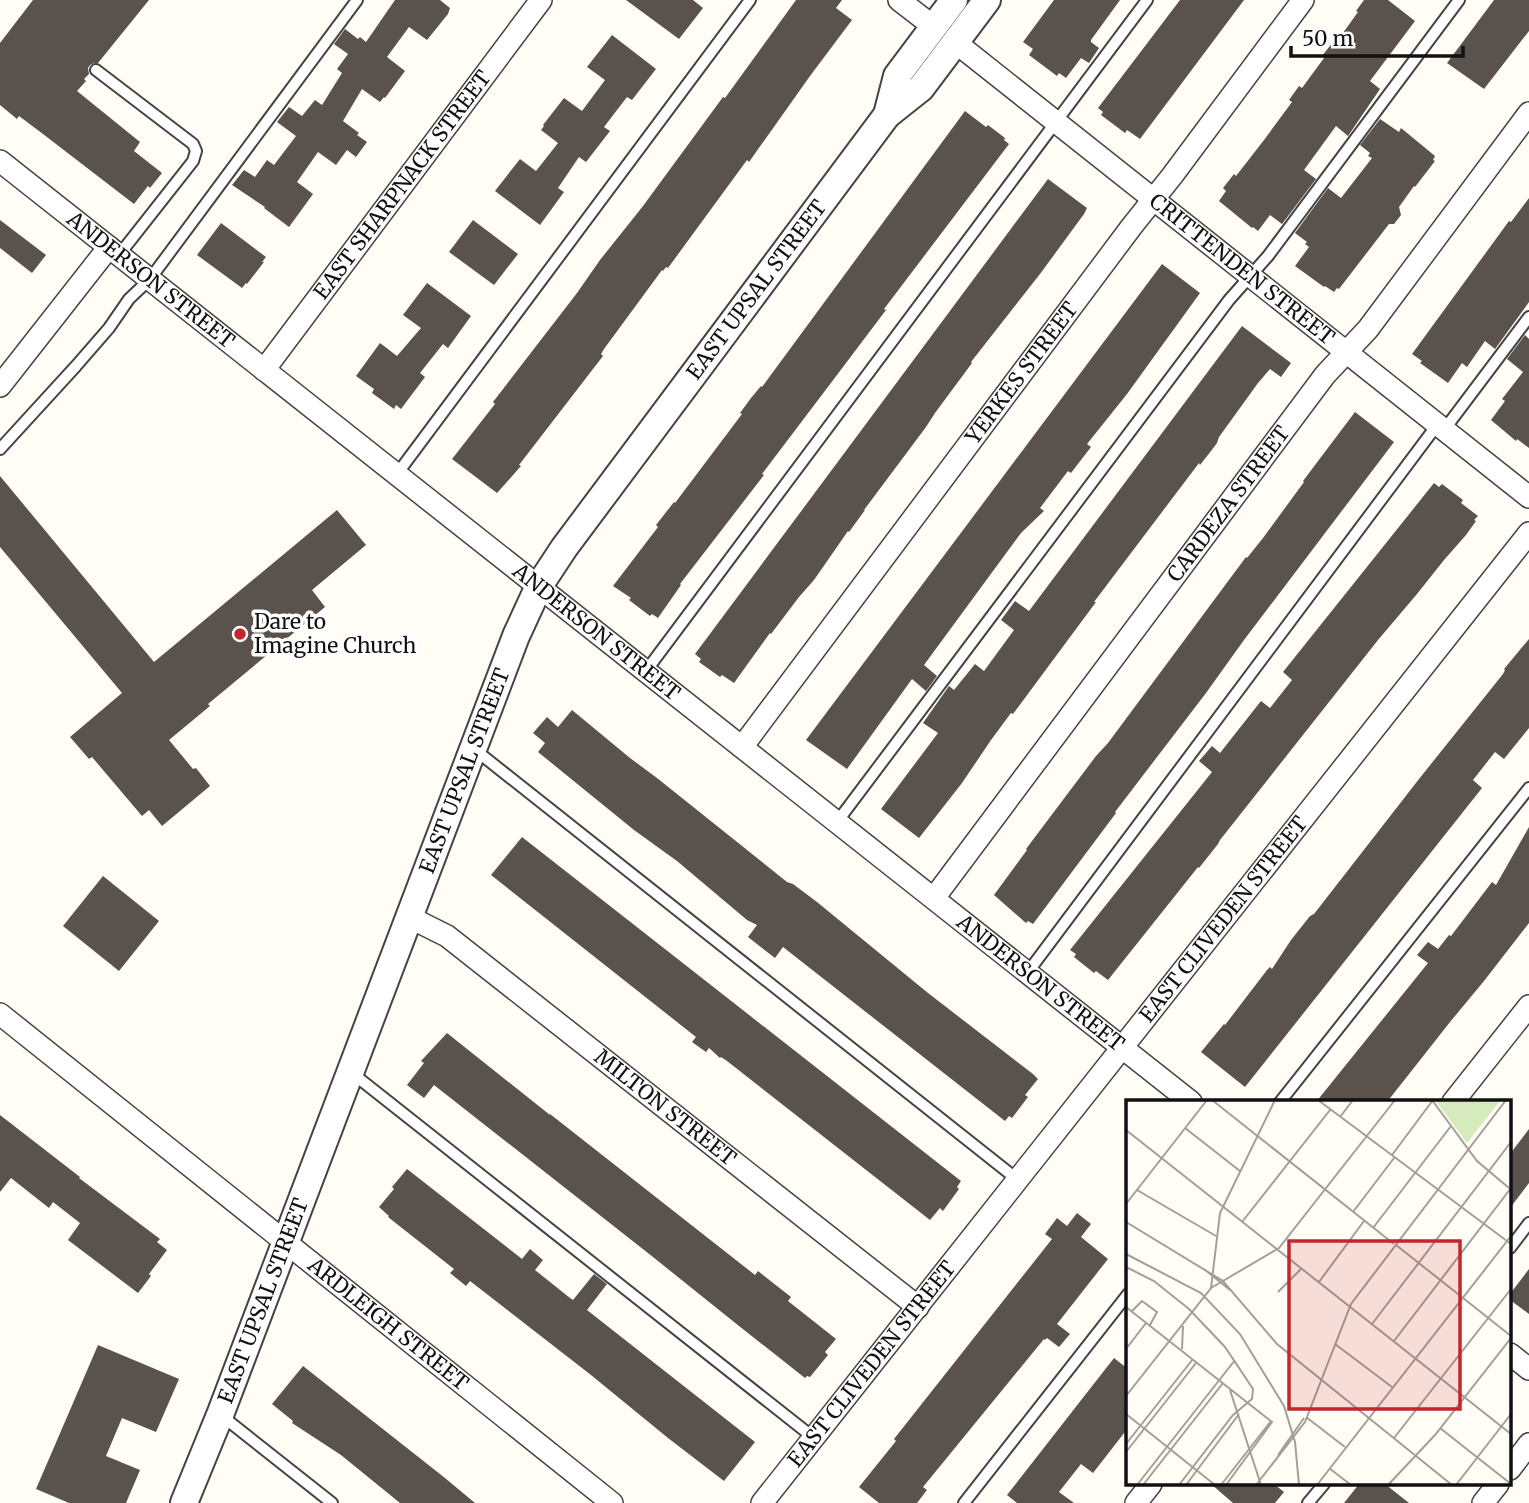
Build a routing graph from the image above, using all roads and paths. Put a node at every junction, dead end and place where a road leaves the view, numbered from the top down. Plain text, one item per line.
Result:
1 (357, 0) edge
2 (541, 0) edge
3 (750, 0) edge
4 (899, 0) edge
5 (954, 0) edge
6 (987, 0) edge
7 (1147, 0) edge
8 (1303, 0) edge
9 (1459, 0) edge
10 (944, 35) junction
11 (96, 70) dead end
12 (1529, 113) edge
13 (1055, 122) junction
14 (0, 161) edge
15 (1153, 200) junction
16 (114, 251) junction
17 (1250, 277) junction
18 (150, 279) junction
19 (1529, 317) edge
20 (1346, 353) junction
21 (264, 370) junction
22 (0, 386) edge
23 (1441, 427) junction
24 (0, 449) edge
25 (397, 474) junction
26 (1529, 498) edge
27 (1529, 533) edge
28 (539, 586) junction
29 (646, 671) junction
30 (742, 747) junction
31 (473, 749) junction
32 (1529, 788) edge
33 (837, 822) junction
34 (934, 898) junction
35 (408, 918) junction
36 (1028, 972) junction
37 (1529, 1006) edge
38 (0, 1014) edge
39 (1122, 1047) junction
40 (350, 1073) junction
41 (1189, 1100) edge
42 (1282, 1100) edge
43 (1454, 1100) edge
44 (1018, 1180) junction
45 (1529, 1223) edge
46 (286, 1242) junction
47 (1512, 1245) edge
48 (1126, 1297) edge
49 (918, 1307) junction
50 (1512, 1356) edge
51 (1529, 1369) edge
52 (220, 1415) junction
53 (814, 1438) junction
54 (1529, 1444) edge
55 (1512, 1466) edge
56 (1149, 1486) edge
57 (1322, 1486) edge
58 (1496, 1486) edge
59 (184, 1503) edge
60 (332, 1503) edge
61 (612, 1503) edge
62 (762, 1503) edge
63 (964, 1503) edge
64 (1136, 1503) edge
65 (1308, 1503) edge
66 (1483, 1503) edge

1 - 18 lane
2 - 21 street, EAST SHARPNACK STREET
3 - 25 lane
4 - 10 street, CRITTENDEN STREET
5 - 10 street, EAST UPSAL STREET
6 - 10 street, EAST UPSAL STREET
7 - 13 lane
8 - 15 street, YERKES STREET
9 - 17 lane
10 - 13 street, CRITTENDEN STREET
10 - 28 street, EAST UPSAL STREET
11 - 16 lane
12 - 20 street, CARDEZA STREET
13 - 15 street, CRITTENDEN STREET
13 - 29 lane
14 - 16 street, ANDERSON STREET
15 - 17 street, CRITTENDEN STREET
15 - 30 street, YERKES STREET
16 - 18 street, ANDERSON STREET
16 - 22 street
17 - 20 street, CRITTENDEN STREET
17 - 33 lane
18 - 21 street, ANDERSON STREET
18 - 24 lane
19 - 23 lane
20 - 23 street, CRITTENDEN STREET
20 - 34 street, CARDEZA STREET
21 - 25 street, ANDERSON STREET
23 - 26 street, CRITTENDEN STREET
23 - 36 lane
25 - 28 street, ANDERSON STREET
27 - 39 street, EAST CLIVEDEN STREET
28 - 29 street, ANDERSON STREET
28 - 31 street, EAST UPSAL STREET
29 - 30 street, ANDERSON STREET
30 - 33 street, ANDERSON STREET
31 - 35 street, EAST UPSAL STREET
31 - 44 lane
32 - 42 lane
33 - 34 street, ANDERSON STREET
34 - 36 street, ANDERSON STREET
35 - 40 street, EAST UPSAL STREET
35 - 49 street, MILTON STREET
36 - 39 street, ANDERSON STREET
37 - 43 street
38 - 46 street, ARDLEIGH STREET
39 - 41 street, ANDERSON STREET
39 - 44 street, EAST CLIVEDEN STREET
40 - 46 street, EAST UPSAL STREET
40 - 53 lane
44 - 49 street, EAST CLIVEDEN STREET
45 - 47 lane
46 - 52 street, EAST UPSAL STREET
46 - 61 street, ARDLEIGH STREET
48 - 63 lane
49 - 53 street, EAST CLIVEDEN STREET
50 - 51 street
52 - 59 street, EAST UPSAL STREET
52 - 60 lane
53 - 62 street, EAST CLIVEDEN STREET
54 - 55 street
56 - 64 street
57 - 65 lane
58 - 66 street

